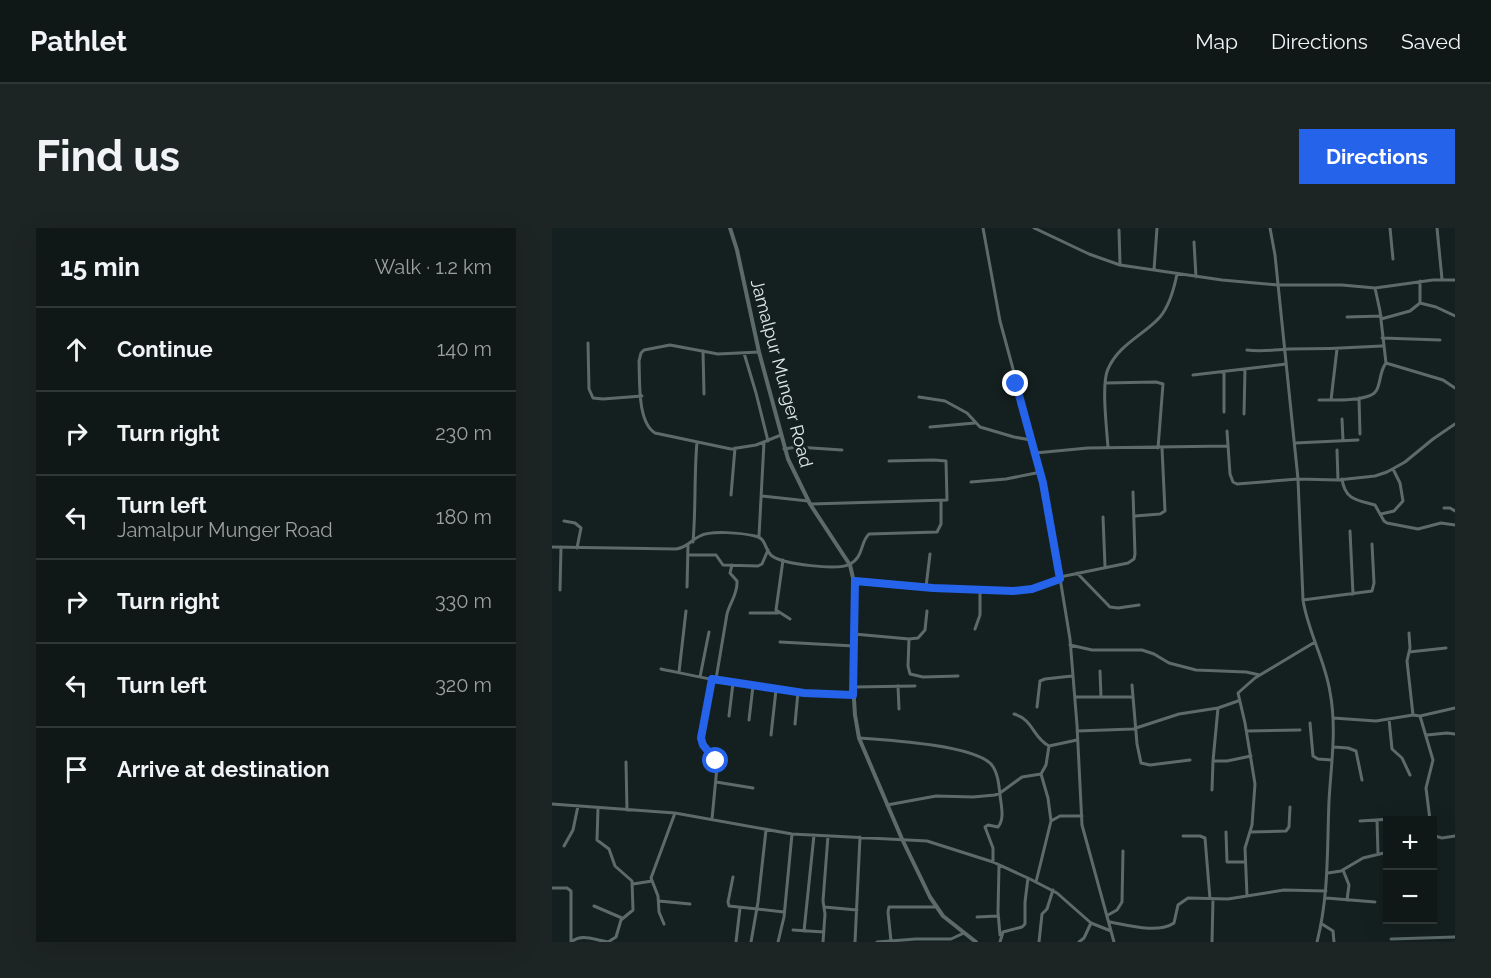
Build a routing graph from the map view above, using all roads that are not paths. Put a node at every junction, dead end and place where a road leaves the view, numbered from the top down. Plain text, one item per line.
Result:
1 (730, 228) edge
2 (983, 228) edge
3 (1034, 228) edge
4 (1157, 228) edge
5 (1270, 228) edge
6 (1390, 228) edge
7 (1437, 228) edge
8 (1043, 230) edge
9 (1119, 230) dead end
10 (1194, 242) dead end
11 (1393, 260) dead end
12 (1120, 265) junction
13 (1154, 270) junction
14 (1177, 274) junction
15 (1196, 277) junction
16 (1442, 279) junction
17 (1455, 280) edge
18 (1420, 282) junction
19 (1278, 285) junction
20 (1375, 288) junction
21 (1420, 303) junction
22 (1455, 316) edge
23 (1347, 317) dead end
24 (1381, 317) junction
25 (1382, 338) junction
26 (1440, 340) dead end
27 (588, 343) dead end
28 (1382, 346) junction
29 (1337, 349) junction
30 (1247, 350) dead end
31 (1285, 350) junction
32 (703, 351) junction
33 (759, 352) junction
34 (744, 353) junction
35 (1386, 363) junction
36 (1286, 364) junction
37 (1245, 369) junction
38 (1224, 372) junction
39 (1193, 375) dead end
40 (1105, 383) junction
41 (1455, 388) edge
42 (704, 394) dead end
43 (642, 396) junction
44 (920, 397) dead end
45 (1359, 398) junction
46 (1318, 400) dead end
47 (1331, 400) junction
48 (1224, 412) dead end
49 (1244, 414) dead end
50 (1342, 419) dead end
51 (975, 423) junction
52 (1455, 424) edge
53 (930, 428) dead end
54 (1227, 431) dead end
55 (1360, 434) dead end
56 (781, 435) junction
57 (1031, 440) junction
58 (1344, 440) junction
59 (1358, 440) dead end
60 (697, 442) junction
61 (766, 442) junction
62 (1295, 443) junction
63 (1228, 446) junction
64 (735, 448) junction
65 (1108, 448) junction
66 (1160, 448) junction
67 (784, 449) junction
68 (843, 450) dead end
69 (1337, 450) dead end
70 (1035, 453) junction
71 (890, 460) dead end
72 (1393, 469) junction
73 (1041, 472) junction
74 (1298, 479) junction
75 (1340, 479) junction
76 (971, 482) dead end
77 (1133, 492) dead end
78 (731, 495) dead end
79 (762, 496) junction
80 (941, 502) junction
81 (809, 503) junction
82 (1444, 508) dead end
83 (1455, 511) edge
84 (1381, 514) junction
85 (1134, 516) junction
86 (1103, 517) dead end
87 (564, 521) dead end
88 (1455, 525) edge
89 (1350, 531) dead end
90 (759, 537) junction
91 (693, 542) junction
92 (1372, 543) dead end
93 (688, 546) junction
94 (552, 547) edge
95 (561, 547) junction
96 (577, 548) junction
97 (768, 550) junction
98 (930, 554) dead end
99 (688, 555) junction
100 (783, 560) junction
101 (732, 565) junction
102 (850, 565) junction
103 (1105, 566) junction
104 (1077, 573) junction
105 (1060, 578) junction
106 (855, 581) junction
107 (926, 586) junction
108 (687, 587) dead end
109 (560, 590) dead end
110 (980, 590) junction
111 (1353, 594) junction
112 (1303, 600) junction
113 (1139, 605) dead end
114 (686, 611) dead end
115 (927, 611) dead end
116 (750, 613) dead end
117 (778, 613) junction
118 (790, 619) dead end
119 (975, 629) dead end
120 (709, 632) dead end
121 (1409, 633) dead end
122 (854, 634) junction
123 (909, 639) junction
124 (780, 642) dead end
125 (1315, 642) junction
126 (1070, 645) junction
127 (854, 646) junction
128 (1446, 648) dead end
129 (1408, 652) junction
130 (661, 669) dead end
131 (1100, 671) dead end
132 (679, 672) junction
133 (1260, 675) junction
134 (958, 676) dead end
135 (1072, 676) junction
136 (699, 677) junction
137 (714, 680) junction
138 (733, 683) junction
139 (1132, 684) dead end
140 (753, 686) junction
141 (898, 686) junction
142 (915, 686) dead end
143 (853, 687) junction
144 (776, 690) junction
145 (798, 692) junction
146 (853, 695) junction
147 (1075, 697) junction
148 (1132, 697) junction
149 (1101, 698) junction
150 (1238, 701) junction
151 (1037, 707) dead end
152 (1218, 708) junction
153 (1455, 708) edge
154 (899, 710) dead end
155 (1014, 714) dead end
156 (1413, 715) junction
157 (729, 716) dead end
158 (1420, 716) junction
159 (1333, 718) junction
160 (1389, 719) junction
161 (749, 720) dead end
162 (1310, 723) dead end
163 (795, 724) dead end
164 (1137, 728) junction
165 (1300, 730) dead end
166 (1077, 731) junction
167 (1247, 731) junction
168 (1455, 734) edge
169 (771, 735) dead end
170 (1427, 735) junction
171 (859, 738) junction
172 (1077, 740) junction
173 (1049, 746) junction
174 (1334, 747) junction
175 (1251, 756) junction
176 (1190, 760) dead end
177 (1332, 760) junction
178 (1212, 761) junction
179 (626, 762) dead end
180 (1041, 774) junction
181 (1410, 776) dead end
182 (1362, 780) dead end
183 (716, 782) junction
184 (753, 788) dead end
185 (1212, 790) dead end
186 (1000, 793) junction
187 (552, 804) edge
188 (887, 805) junction
189 (578, 806) junction
190 (1290, 807) dead end
191 (598, 808) junction
192 (627, 810) junction
193 (675, 813) junction
194 (1082, 816) junction
195 (1430, 816) edge
196 (712, 819) junction
197 (1377, 820) junction
198 (1383, 820) edge
199 (1051, 821) junction
200 (1360, 821) dead end
201 (766, 830) junction
202 (1226, 832) dead end
203 (1251, 832) junction
204 (792, 834) junction
205 (814, 835) junction
206 (828, 836) junction
207 (1183, 836) dead end
208 (1455, 836) edge
209 (860, 837) junction
210 (1437, 837) edge
211 (902, 839) junction
212 (564, 846) dead end
213 (1123, 851) dead end
214 (1383, 853) edge
215 (1378, 854) junction
216 (993, 862) junction
217 (1245, 862) junction
218 (999, 865) junction
219 (1343, 870) junction
220 (1328, 873) junction
221 (733, 877) dead end
222 (1028, 878) junction
223 (652, 881) junction
224 (1036, 882) junction
225 (633, 884) junction
226 (552, 888) edge
227 (1053, 890) junction
228 (1326, 891) junction
229 (1247, 896) junction
230 (1326, 898) junction
231 (1211, 899) junction
232 (1347, 900) junction
233 (658, 901) junction
234 (1375, 902) dead end
235 (690, 904) dead end
236 (594, 906) dead end
237 (824, 907) junction
238 (936, 907) junction
239 (740, 908) junction
240 (757, 909) junction
241 (857, 910) junction
242 (784, 912) junction
243 (1107, 915) junction
244 (998, 916) junction
245 (977, 917) dead end
246 (622, 918) junction
247 (1109, 922) junction
248 (1091, 923) junction
249 (664, 924) dead end
250 (1322, 924) junction
251 (793, 930) dead end
252 (804, 931) junction
253 (1111, 931) junction
254 (824, 932) junction
255 (964, 933) junction
256 (1455, 937) edge
257 (1391, 939) dead end
258 (1000, 940) edge
259 (1417, 940) edge
260 (891, 941) edge
261 (897, 941) edge
262 (571, 942) edge
263 (608, 942) edge
264 (736, 942) edge
265 (751, 942) edge
266 (778, 942) edge
267 (823, 942) edge
268 (855, 942) edge
269 (877, 942) edge
270 (976, 942) edge
271 (1039, 942) edge
272 (1079, 942) edge
273 (1114, 942) edge
274 (1212, 942) edge
275 (1317, 942) edge
276 (1334, 942) edge

1 - 33 street, Jamalpur Munger Road
2 - 57 street
3 - 8 street
4 - 13 street
5 - 19 street
6 - 11 street
7 - 16 street
8 - 12 street
9 - 12 street
10 - 15 street
12 - 13 street
13 - 14 street
14 - 15 street
14 - 40 street
15 - 19 street
16 - 17 street
16 - 18 street
18 - 20 street
18 - 21 street
19 - 20 street
19 - 31 street
20 - 24 street
21 - 22 street
21 - 24 street
23 - 24 street
24 - 25 street
25 - 26 street
25 - 28 street
27 - 43 street
28 - 29 street
28 - 35 street
29 - 31 street
29 - 47 street
30 - 31 street
31 - 36 street
32 - 34 street
32 - 42 street
32 - 43 street
33 - 34 street
33 - 56 street, Jamalpur Munger Road
34 - 61 street
35 - 41 street
35 - 45 street
36 - 37 street
36 - 62 street
37 - 38 street
37 - 49 street
38 - 39 street
38 - 48 street
40 - 65 street
40 - 66 street
43 - 60 street
44 - 51 street
45 - 47 street
45 - 55 street
46 - 47 street
50 - 58 street
51 - 53 street
51 - 57 street
52 - 72 street
54 - 63 street
56 - 61 street
56 - 67 street, Jamalpur Munger Road
57 - 70 street
58 - 59 street
58 - 62 street
60 - 64 street
60 - 91 street
61 - 64 street
61 - 79 street
62 - 74 street
63 - 66 street
63 - 74 street
64 - 78 street
65 - 66 street
65 - 70 street
66 - 85 street
67 - 68 street
67 - 81 street, Jamalpur Munger Road
69 - 75 street
70 - 73 street
71 - 80 street
72 - 75 street
72 - 84 street
73 - 76 street
73 - 105 street
74 - 75 street
74 - 112 street
75 - 84 street
77 - 85 street
79 - 81 street
79 - 90 street
80 - 81 street
80 - 102 street
81 - 102 street, Jamalpur Munger Road
82 - 83 street
84 - 88 street
85 - 103 street
86 - 103 street
87 - 96 street
89 - 111 street
90 - 91 street
90 - 97 street
91 - 93 street
92 - 111 street
93 - 96 street
93 - 99 street
94 - 95 street
95 - 96 street
95 - 109 street
97 - 100 street
97 - 101 street
98 - 107 street
99 - 101 street
99 - 108 street
100 - 102 street
100 - 117 street
101 - 137 street
102 - 106 street, Jamalpur Munger Road
103 - 104 street
104 - 105 street
104 - 113 street
105 - 110 street
105 - 126 street
106 - 107 street
106 - 122 street, Jamalpur Munger Road
107 - 110 street
110 - 119 street
111 - 112 street
112 - 125 street
114 - 132 street
115 - 123 street
116 - 117 street
117 - 118 street
120 - 136 street
121 - 129 street
122 - 123 street
122 - 127 street, Jamalpur Munger Road
123 - 134 street
124 - 127 street
125 - 133 street
125 - 159 street
126 - 133 street
126 - 135 street
127 - 143 street, Jamalpur Munger Road
128 - 129 street
129 - 156 street
130 - 132 street
131 - 149 street
132 - 136 street
133 - 150 street
135 - 147 street
135 - 151 street
136 - 137 street
137 - 138 street
137 - 183 street
138 - 140 street
138 - 157 street
139 - 148 street
140 - 144 street
140 - 161 street
141 - 142 street
141 - 143 street
141 - 154 street
143 - 146 street, Jamalpur Munger Road
144 - 145 street
144 - 169 street
145 - 146 street
145 - 163 street
146 - 171 street, Jamalpur Munger Road
147 - 149 street
147 - 166 street
148 - 149 street
148 - 164 street
150 - 152 street
150 - 167 street
152 - 164 street
152 - 178 street
153 - 158 street
155 - 173 street
156 - 158 street
156 - 160 street
158 - 170 street
159 - 160 street
159 - 174 street
160 - 181 street
162 - 177 street
164 - 166 street
164 - 176 street
165 - 167 street
166 - 172 street
167 - 175 street
168 - 170 street
170 - 195 street
171 - 186 street
171 - 188 street, Jamalpur Munger Road
172 - 173 street
172 - 194 street
173 - 180 street
174 - 177 street
174 - 182 street
175 - 178 street
175 - 203 street
177 - 220 street
178 - 185 street
179 - 192 street
180 - 186 street
180 - 199 street
183 - 184 street
183 - 196 street
186 - 188 street
186 - 216 street
187 - 189 street
188 - 211 street, Jamalpur Munger Road
189 - 191 street
189 - 212 street
190 - 203 street
191 - 192 street
191 - 225 street
192 - 193 street
193 - 196 street
193 - 223 street
194 - 199 street
194 - 243 street
196 - 201 street
197 - 198 street
197 - 200 street
197 - 215 street
199 - 224 street
201 - 204 street
201 - 240 street
202 - 217 street
203 - 217 street
204 - 205 street
204 - 242 street
205 - 206 street
205 - 252 street
206 - 209 street
206 - 237 street
207 - 231 street
208 - 210 street
209 - 211 street
209 - 241 street
211 - 216 street
211 - 238 street, Jamalpur Munger Road
213 - 243 street
214 - 215 street
215 - 219 street
216 - 218 street
217 - 229 street
218 - 222 street
218 - 244 street
219 - 220 street
219 - 232 street
220 - 228 street
221 - 239 street
222 - 224 street
222 - 258 street
223 - 225 street
223 - 233 street
224 - 227 street
225 - 246 street
226 - 262 street
227 - 248 street
227 - 271 street
228 - 229 street
228 - 230 street
229 - 231 street
230 - 232 street
230 - 250 street
231 - 247 street
231 - 274 street
232 - 234 street
233 - 235 street
233 - 249 street
236 - 246 street
237 - 241 street
237 - 254 street
238 - 255 street, Jamalpur Munger Road
238 - 260 street
239 - 240 street
239 - 264 street
240 - 242 street
240 - 265 street
241 - 268 street
242 - 266 street
243 - 247 street
244 - 245 street
244 - 258 street
246 - 263 street
247 - 253 street
248 - 253 street
248 - 272 street
250 - 275 street
250 - 276 street
251 - 252 street
252 - 254 street
253 - 273 street
254 - 267 street
255 - 261 street
255 - 270 street, Jamalpur Munger Road
256 - 259 street
257 - 259 street
260 - 261 street
260 - 269 street
262 - 263 street

